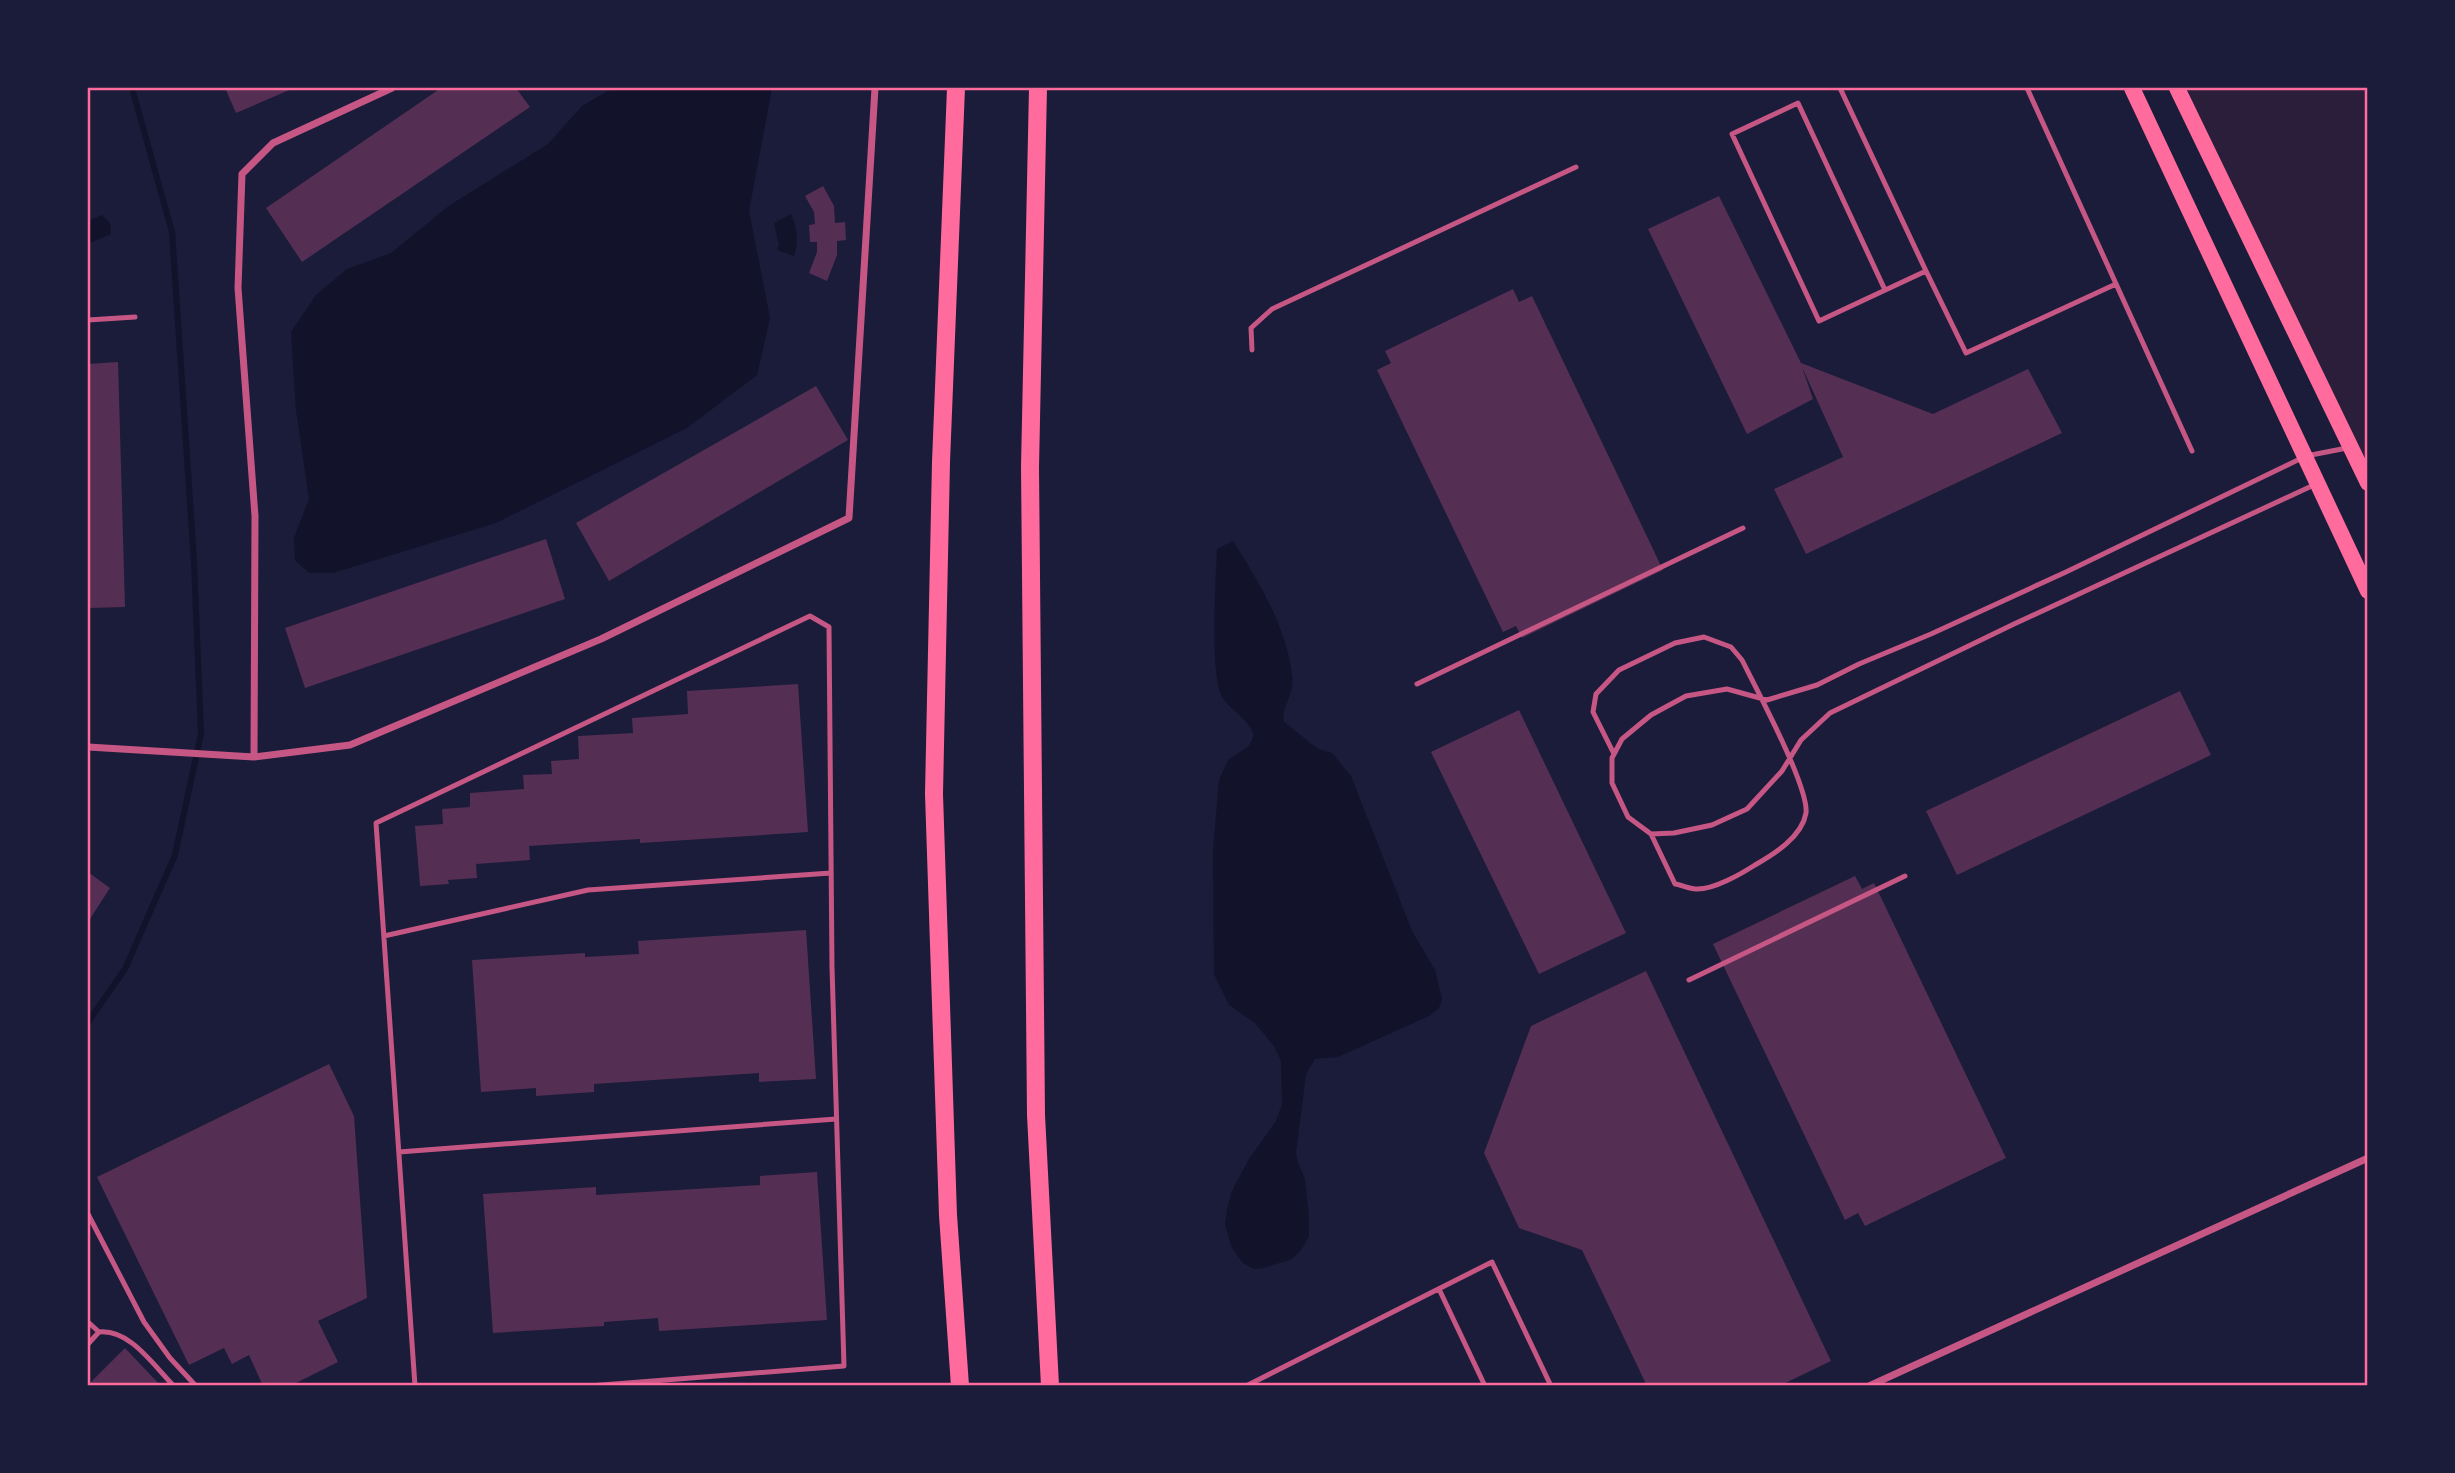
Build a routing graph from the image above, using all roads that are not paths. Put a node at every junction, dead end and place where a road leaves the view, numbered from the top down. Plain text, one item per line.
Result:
1 (393, 88) edge
2 (875, 88) edge
3 (956, 88) edge
4 (1038, 88) edge
5 (1840, 88) edge
6 (2026, 88) edge
7 (2132, 88) edge
8 (2177, 88) edge
9 (1576, 167) dead end
10 (1926, 271) junction
11 (2116, 284) junction
12 (1885, 290) junction
13 (135, 317) dead end
14 (88, 320) edge
15 (1252, 350) dead end
16 (2350, 447) junction
17 (2192, 451) dead end
18 (2306, 456) junction
19 (2318, 483) junction
20 (2368, 484) edge
21 (1743, 528) dead end
22 (2368, 591) edge
23 (1417, 684) dead end
24 (1761, 699) junction
25 (88, 747) edge
26 (1614, 754) junction
27 (254, 757) junction
28 (1790, 759) junction
29 (1651, 834) junction
30 (831, 873) junction
31 (1905, 876) dead end
32 (384, 936) junction
33 (1689, 980) dead end
34 (836, 1119) junction
35 (399, 1152) junction
36 (2368, 1158) edge
37 (88, 1214) edge
38 (1439, 1289) junction
39 (88, 1322) edge
40 (99, 1332) junction
41 (88, 1344) edge
42 (174, 1385) edge
43 (196, 1385) edge
44 (415, 1385) edge
45 (589, 1385) edge
46 (960, 1385) edge
47 (1050, 1385) edge
48 (1246, 1385) edge
49 (1485, 1385) edge
50 (1551, 1385) edge
51 (1869, 1385) edge

1 - 27 street
2 - 27 street
3 - 46 highway
4 - 47 highway
5 - 10 lane
6 - 11 lane
7 - 18 main road
8 - 16 main road
9 - 15 lane
10 - 11 lane
10 - 12 lane
11 - 17 lane
12 - 12 lane
13 - 14 lane
16 - 18 lane
16 - 20 main road
18 - 19 main road
18 - 24 lane
19 - 22 main road
19 - 28 lane
21 - 23 lane
24 - 26 lane
24 - 26 lane
24 - 28 lane
25 - 27 street
26 - 29 lane
28 - 29 lane
28 - 29 lane
30 - 32 lane
30 - 32 lane
30 - 34 lane
31 - 33 lane
32 - 35 lane
34 - 35 lane
34 - 45 lane
35 - 44 lane
36 - 51 street
37 - 43 lane
38 - 48 lane
38 - 49 lane
38 - 50 lane
39 - 40 lane
40 - 41 lane
40 - 42 lane

